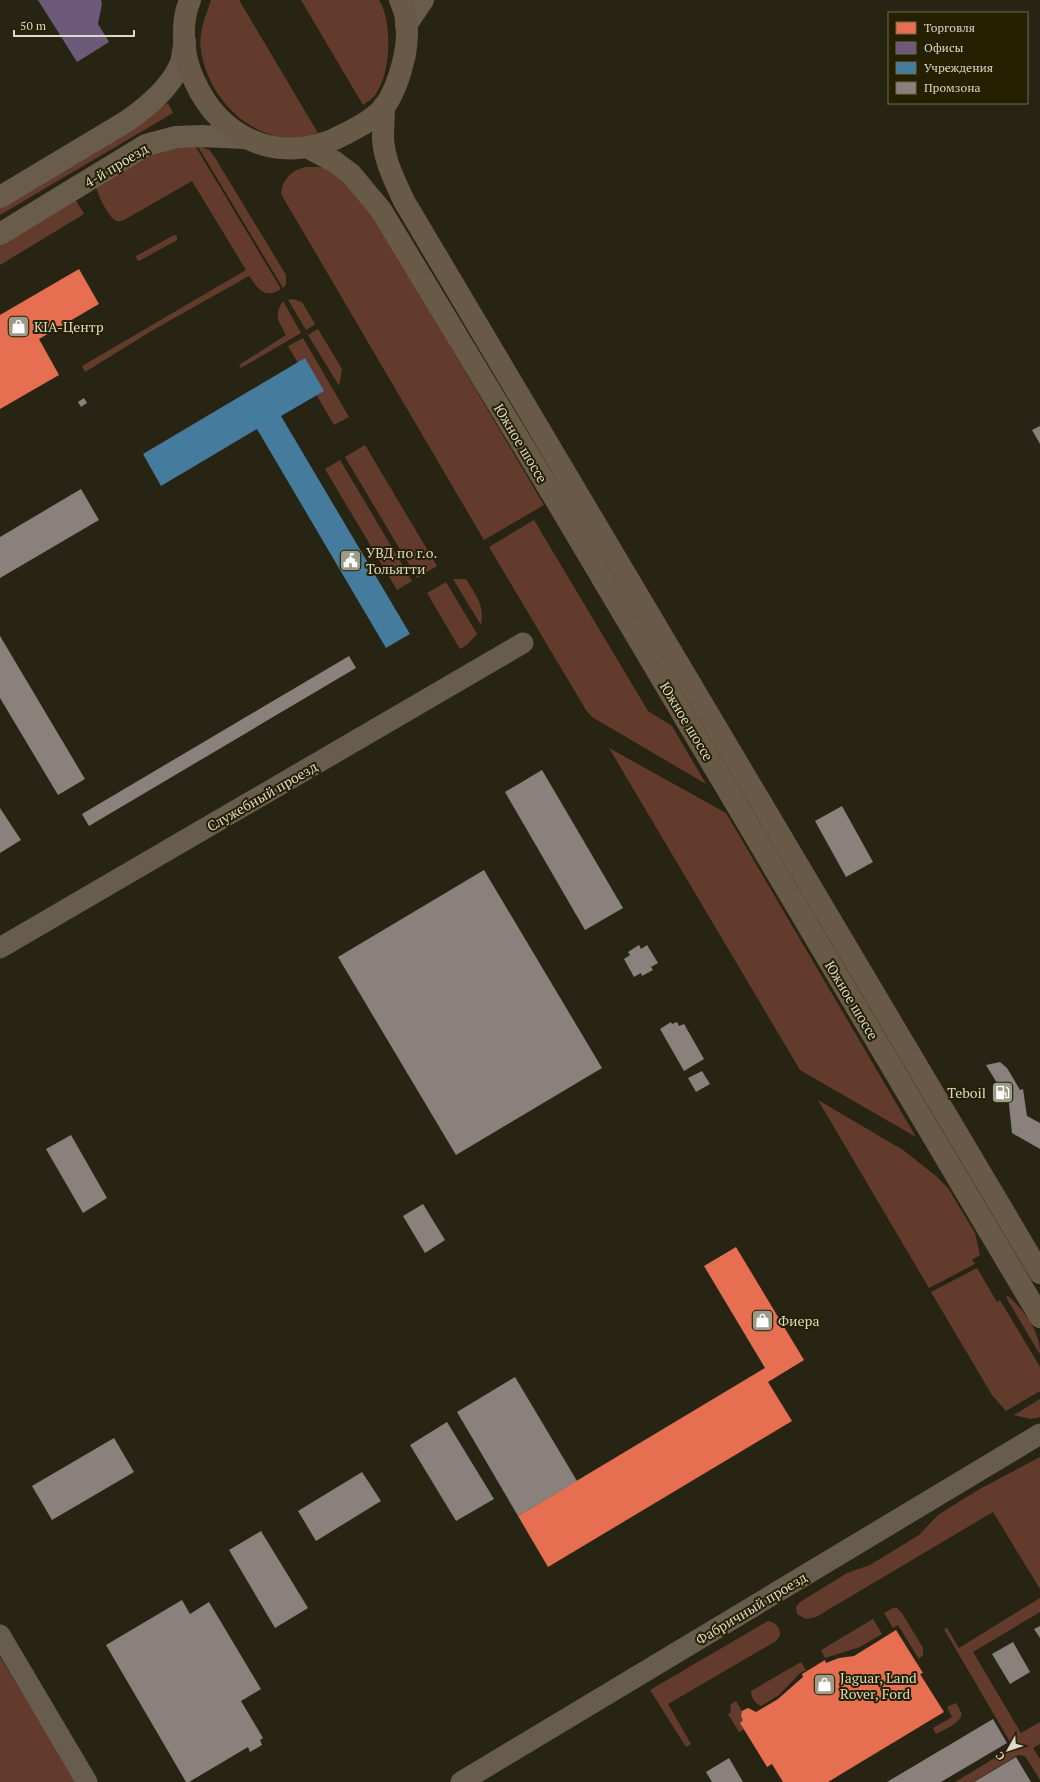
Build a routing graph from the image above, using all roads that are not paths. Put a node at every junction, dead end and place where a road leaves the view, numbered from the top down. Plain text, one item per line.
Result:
1 (190, 0) edge
2 (400, 0) edge
3 (422, 0) edge
4 (406, 24) junction
5 (185, 41) junction
6 (384, 106) junction
7 (245, 138) junction
8 (309, 148) junction
9 (0, 197) edge
10 (0, 234) edge
11 (523, 643) dead end
12 (0, 948) edge
13 (1040, 1273) edge
14 (1040, 1317) edge
15 (1040, 1434) edge
16 (0, 1635) edge
17 (87, 1782) edge
18 (461, 1782) edge

1 - 5 main road
2 - 4 main road
3 - 4 main road
4 - 6 main road
5 - 7 main road
5 - 9 main road
6 - 8 main road
6 - 13 main road, Южное шоссе
7 - 8 main road
7 - 10 main road, 4-й проезд
8 - 14 main road, Южное шоссе
11 - 12 street, Служебный проезд
15 - 18 street, Фабричный проезд
16 - 17 street

